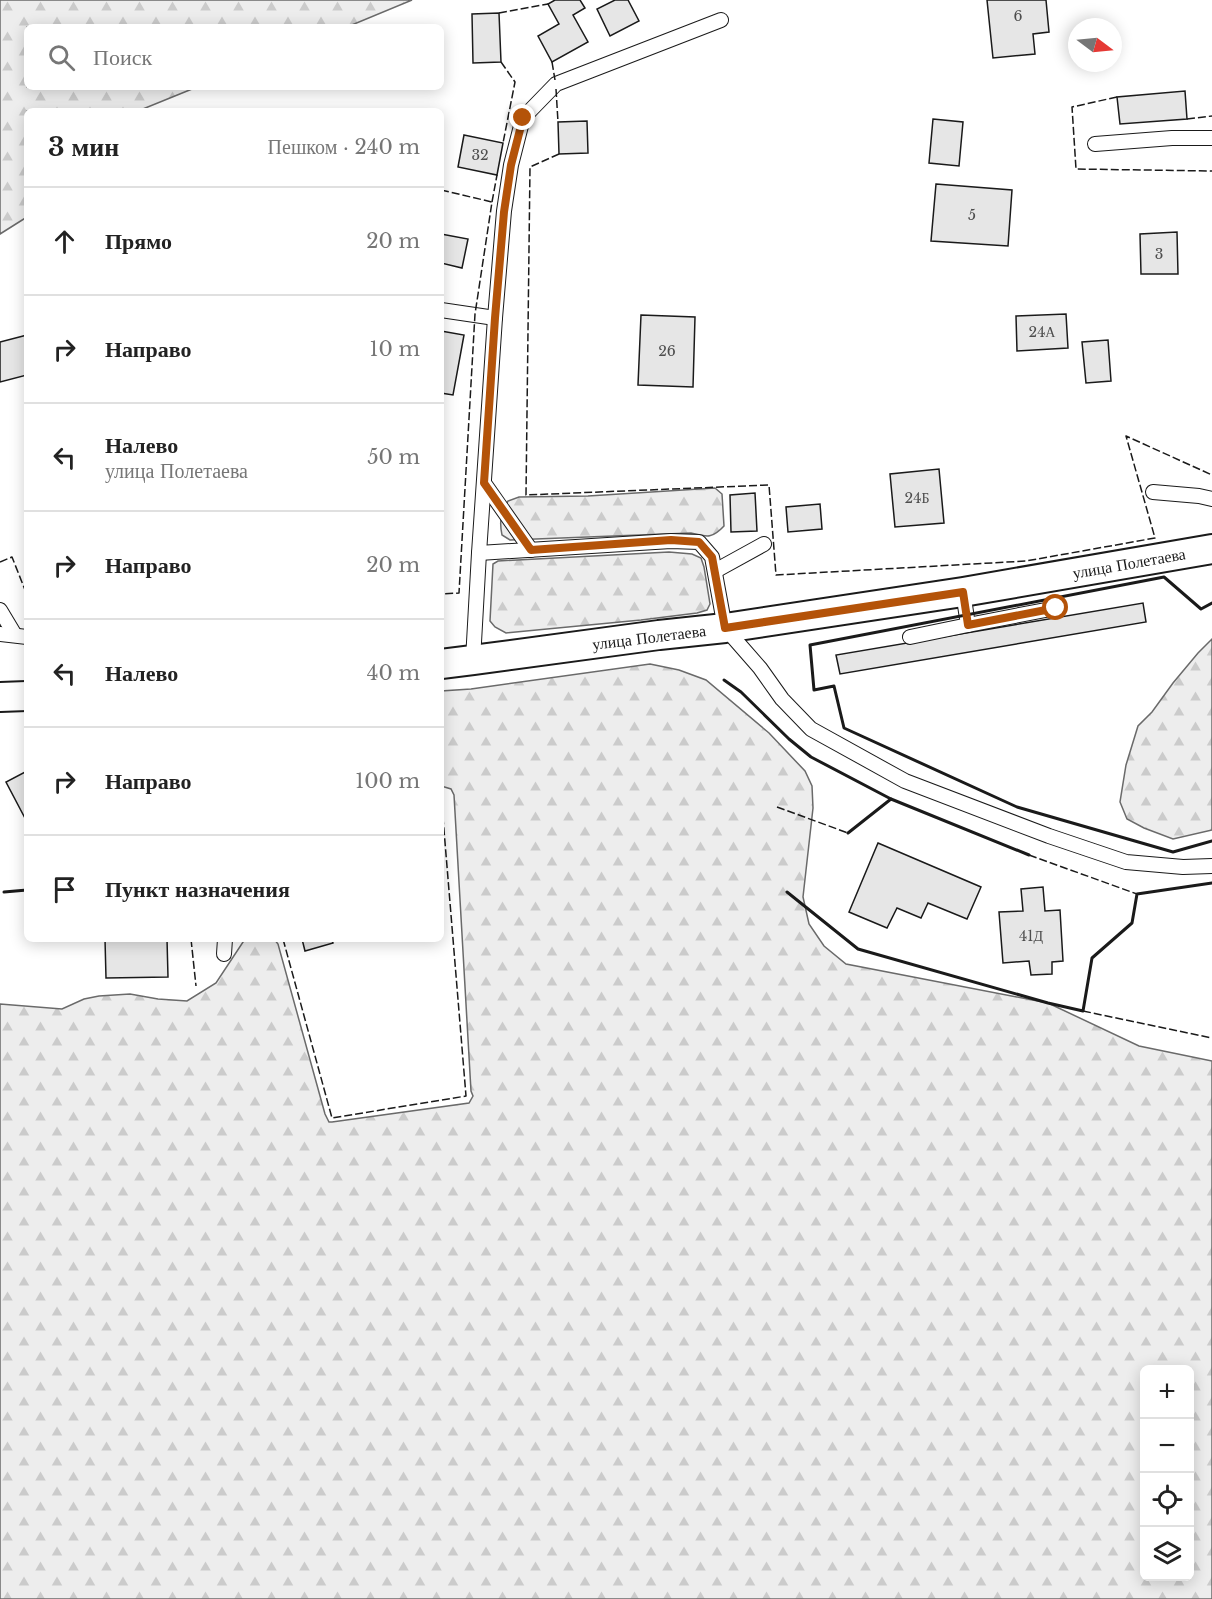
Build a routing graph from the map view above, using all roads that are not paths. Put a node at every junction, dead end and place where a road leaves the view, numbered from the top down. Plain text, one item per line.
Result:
1 (721, 20) dead end
2 (1212, 138) edge
3 (1095, 144) dead end
4 (444, 310) edge
5 (495, 318) junction
6 (484, 483) junction
7 (1153, 492) dead end
8 (1212, 500) edge
9 (764, 544) dead end
10 (1212, 549) edge
11 (531, 550) junction
12 (479, 553) junction
13 (715, 571) junction
14 (963, 592) junction
15 (1056, 608) dead end
16 (0, 610) edge
17 (968, 625) junction
18 (725, 628) junction
19 (0, 634) edge
20 (21, 636) edge
21 (910, 637) dead end
22 (473, 660) junction
23 (444, 664) edge
24 (24, 696) edge
25 (0, 697) edge
26 (1212, 866) edge
27 (225, 942) edge
28 (224, 954) dead end

1 - 5 lane
2 - 3 lane
4 - 5 lane
5 - 6 lane
6 - 11 lane
6 - 12 lane
7 - 8 lane
9 - 13 lane
10 - 14 street, улица Полетаева
11 - 12 lane
11 - 13 lane
12 - 22 lane
13 - 18 lane
14 - 17 lane
14 - 18 street, улица Полетаева
15 - 17 lane
16 - 20 lane
17 - 21 lane
18 - 22 street, улица Полетаева
18 - 26 lane
19 - 20 lane
22 - 23 street, улица Полетаева
24 - 25 street
27 - 28 lane

